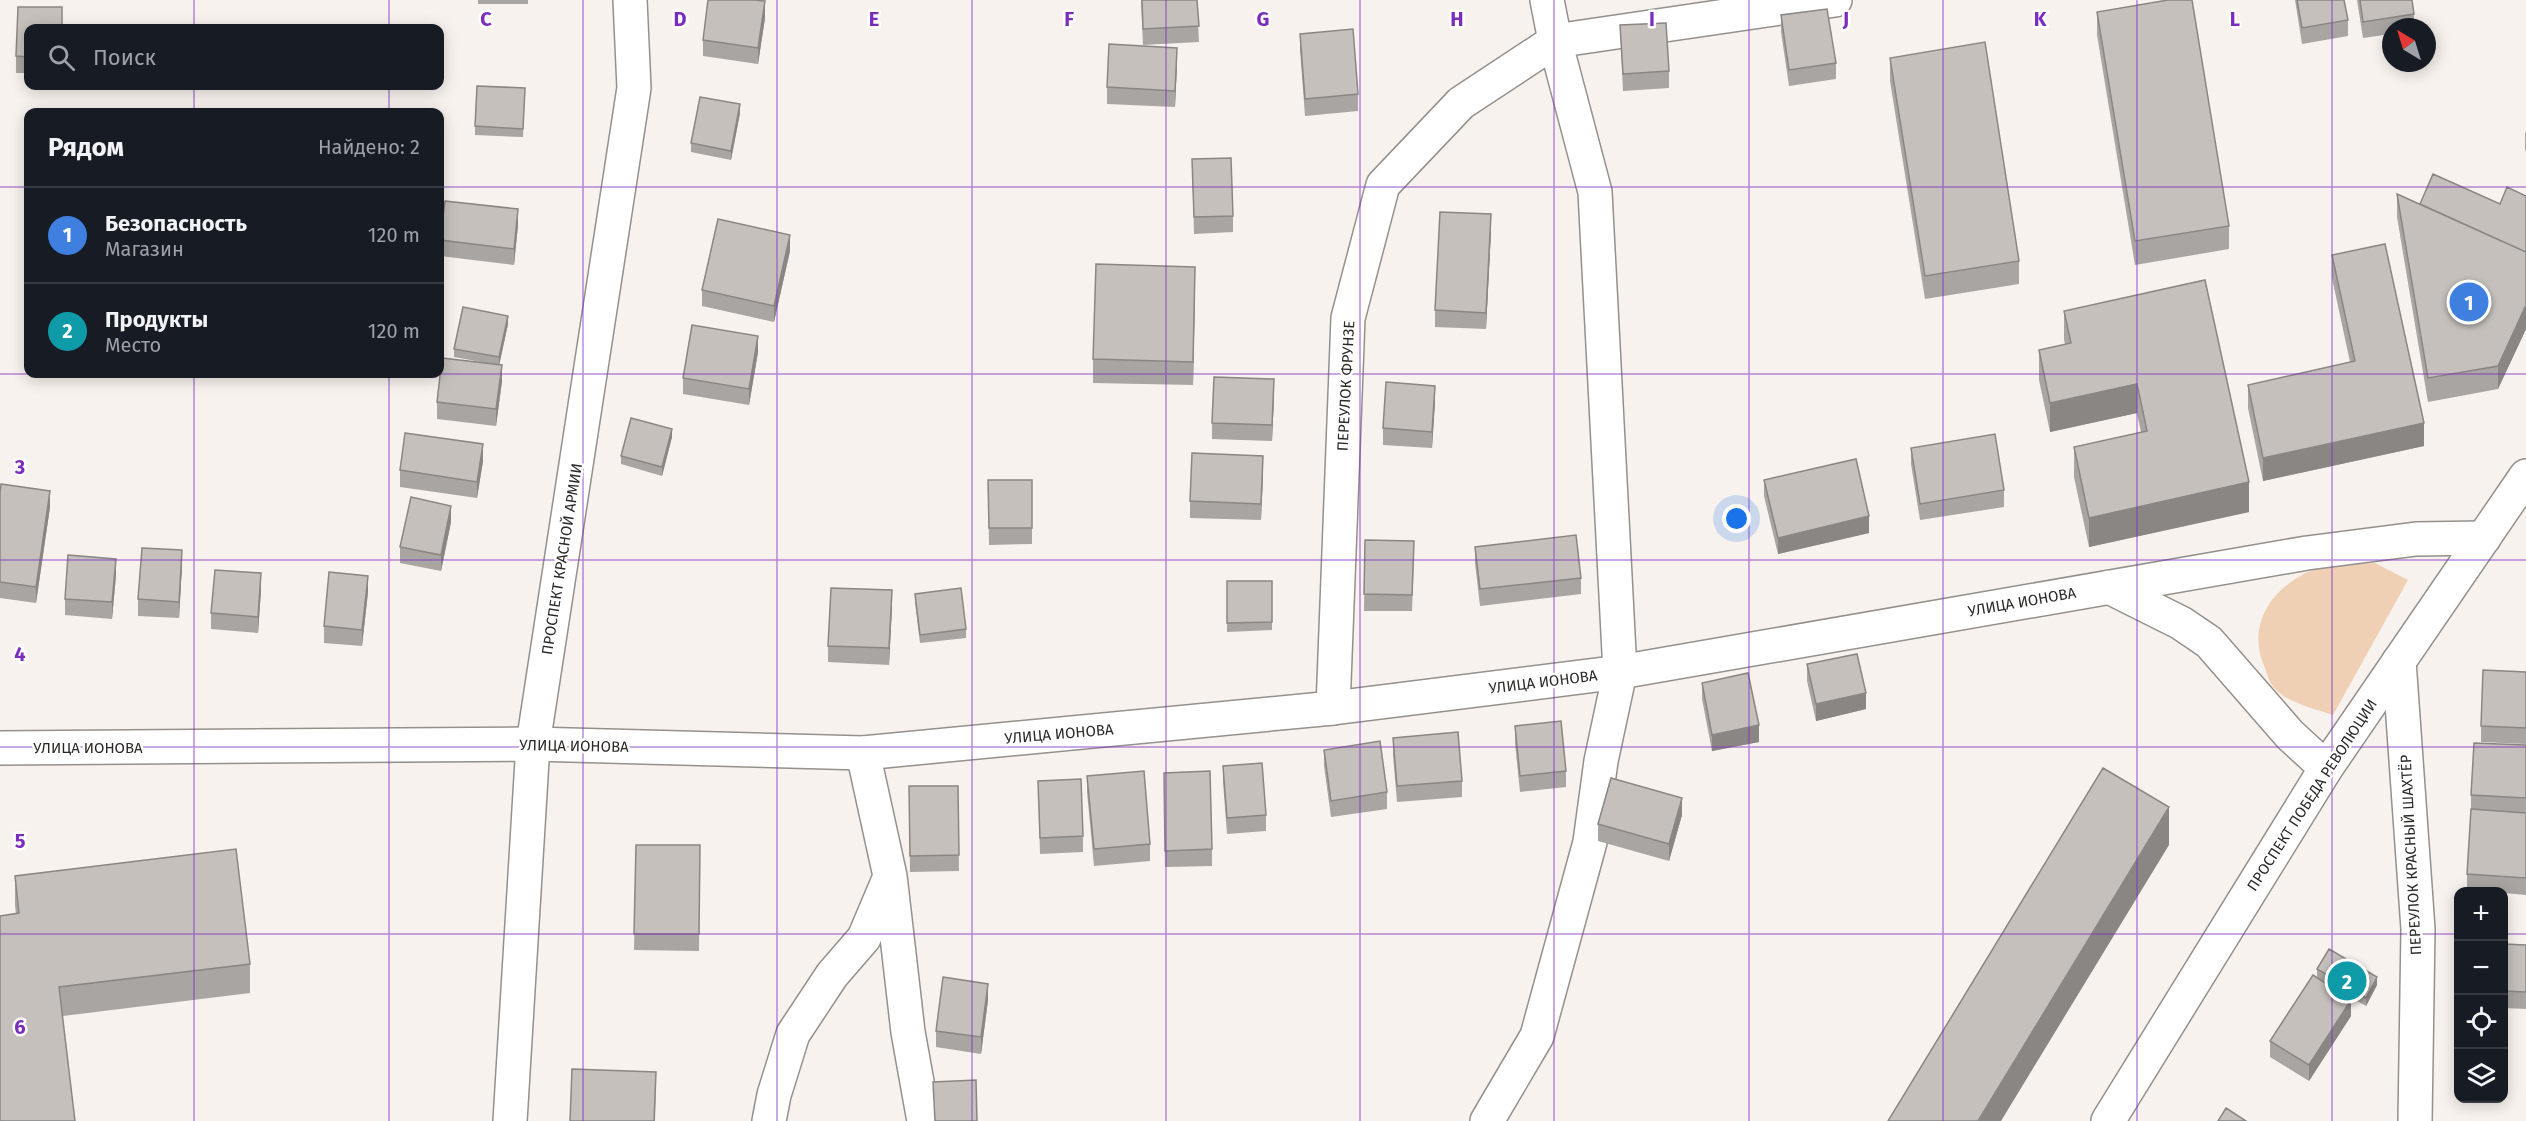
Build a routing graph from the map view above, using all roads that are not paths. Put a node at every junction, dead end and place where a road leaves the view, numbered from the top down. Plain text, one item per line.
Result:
1 (630, 0) edge
2 (1547, 0) edge
3 (1835, 0) edge
4 (1555, 41) junction
5 (2526, 476) edge
6 (2484, 538) junction
7 (2109, 587) junction
8 (2398, 660) junction
9 (1620, 672) junction
10 (1333, 708) junction
11 (533, 744) junction
12 (0, 748) edge
13 (863, 753) junction
14 (2326, 768) junction
15 (890, 876) junction
16 (510, 1121) edge
17 (769, 1121) edge
18 (924, 1121) edge
19 (1487, 1121) edge
20 (2108, 1121) edge
21 (2415, 1121) edge

1 - 11 street, ПРОСПЕКТ КРАСНОЙ АРМИИ
2 - 4 street
3 - 4 street
4 - 9 street
4 - 10 street, ПЕРЕУЛОК ФРУНЗЕ
5 - 6 street, ПРОСПЕКТ ПОБЕДА РЕВОЛЮЦИИ
6 - 7 street, УЛИЦА ИОНОВА
6 - 8 street, ПРОСПЕКТ ПОБЕДА РЕВОЛЮЦИИ
7 - 9 street, УЛИЦА ИОНОВА
7 - 14 street
8 - 14 street, ПРОСПЕКТ ПОБЕДА РЕВОЛЮЦИИ
8 - 21 street, ПЕРЕУЛОК КРАСНЫЙ ШАХТЁР
9 - 10 street, УЛИЦА ИОНОВА
9 - 19 street
10 - 13 street, УЛИЦА ИОНОВА
11 - 12 street, УЛИЦА ИОНОВА
11 - 13 street, УЛИЦА ИОНОВА
11 - 16 street, ПРОСПЕКТ КРАСНОЙ АРМИИ
13 - 15 street
14 - 20 street, ПРОСПЕКТ ПОБЕДА РЕВОЛЮЦИИ
15 - 17 street
15 - 18 street

